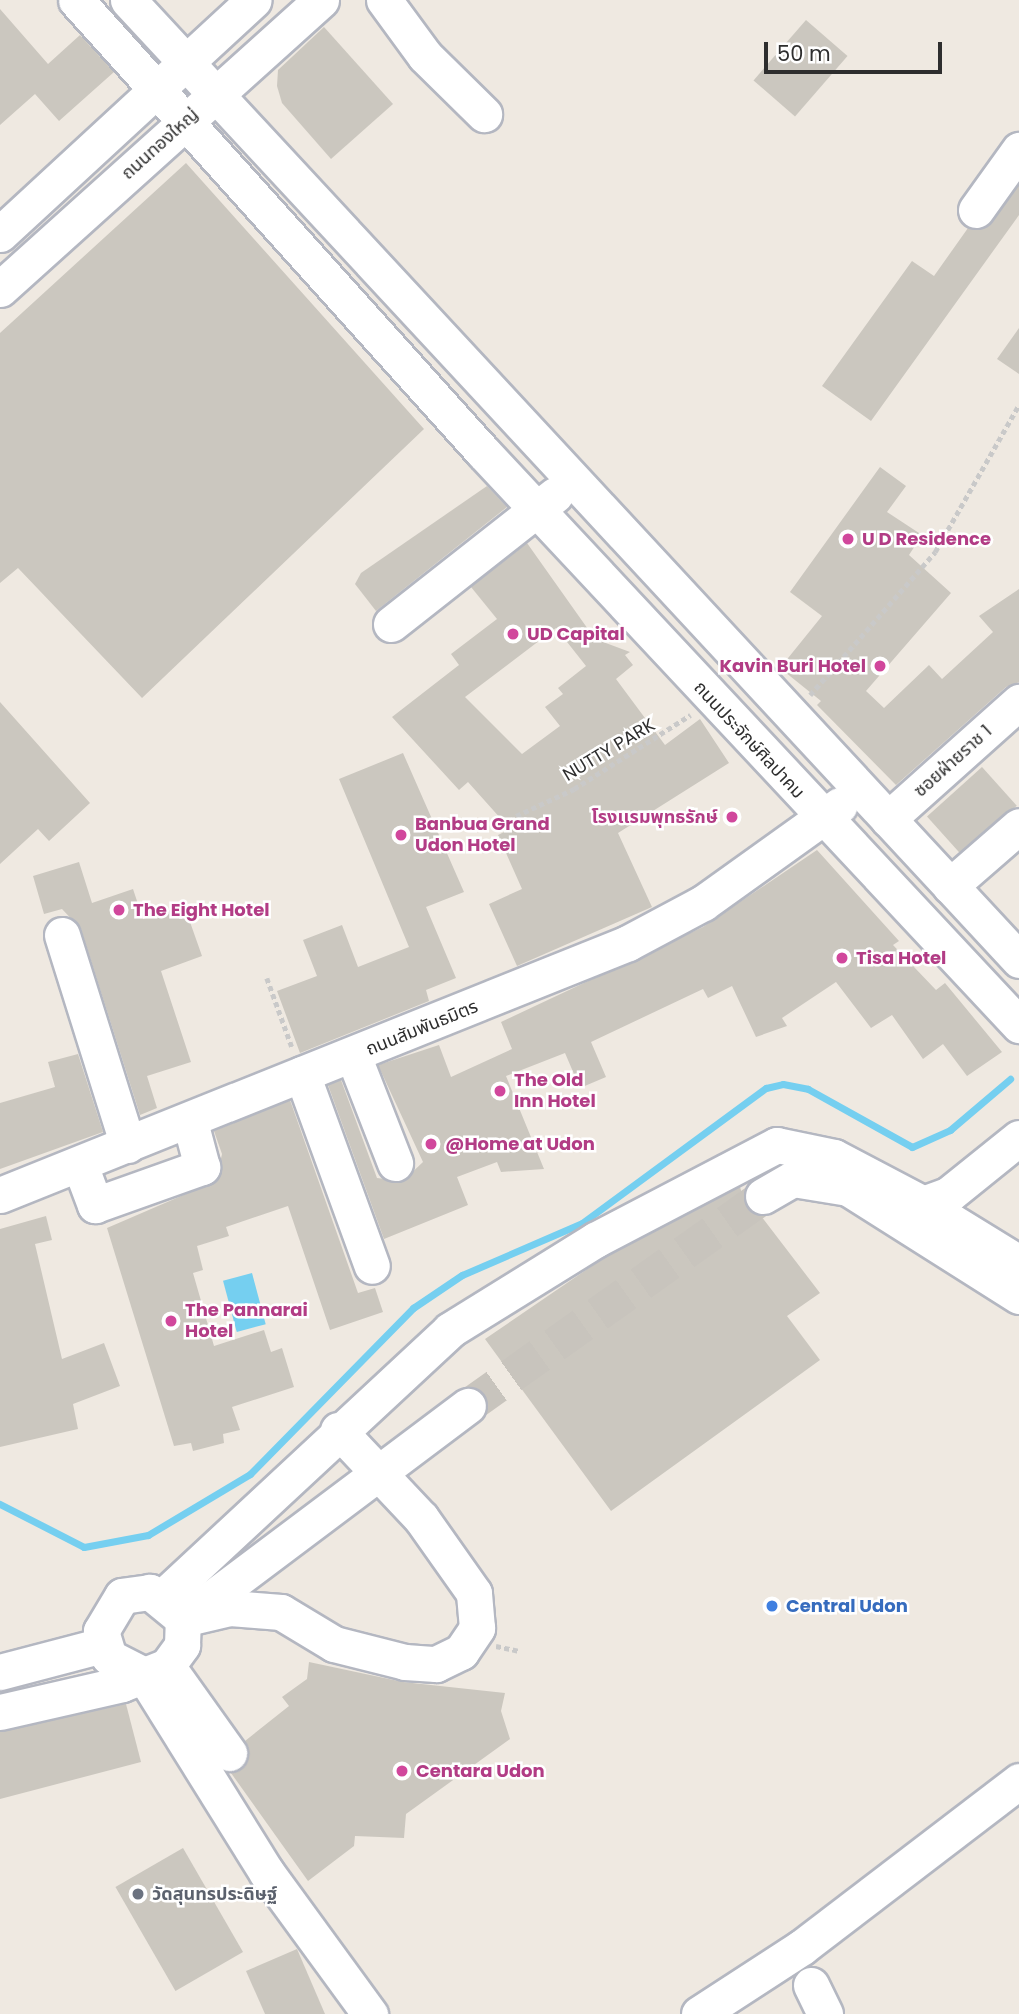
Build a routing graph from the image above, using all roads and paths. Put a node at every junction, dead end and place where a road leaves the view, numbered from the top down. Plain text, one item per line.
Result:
1 (76, 0) edge
2 (128, 0) edge
3 (254, 0) edge
4 (321, 0) edge
5 (384, 0) edge
6 (185, 64) junction
7 (157, 89) junction
8 (214, 96) junction
9 (484, 114) dead end
10 (186, 121) junction
11 (1019, 150) edge
12 (976, 210) dead end
13 (0, 234) edge
14 (0, 289) edge
15 (1019, 405) edge
16 (517, 423) junction
17 (483, 452) junction
18 (572, 481) junction
19 (537, 510) junction
20 (391, 624) dead end
21 (711, 698) junction
22 (1019, 702) edge
23 (791, 716) junction
24 (858, 788) junction
25 (516, 816) dead end
26 (888, 819) junction
27 (824, 820) junction
28 (1019, 826) edge
29 (950, 886) junction
30 (62, 935) dead end
31 (1019, 960) edge
32 (267, 978) dead end
33 (1019, 1026) edge
34 (353, 1055) junction
35 (302, 1074) junction
36 (190, 1122) junction
37 (1019, 1138) edge
38 (128, 1145) junction
39 (395, 1163) dead end
40 (79, 1165) junction
41 (0, 1195) edge
42 (763, 1196) tunnel mouth
43 (923, 1204) junction
44 (1019, 1263) edge
45 (372, 1266) dead end
46 (1019, 1296) edge
47 (468, 1406) tunnel mouth
48 (338, 1430) junction
49 (378, 1470) junction
50 (173, 1608) junction
51 (103, 1645) junction
52 (155, 1670) junction
53 (0, 1672) edge
54 (0, 1712) edge
55 (229, 1753) dead end
56 (1019, 1781) edge
57 (370, 2014) edge
58 (699, 2014) edge

1 - 7 street, ถนนประจักษ์ศิลปาคม
2 - 6 street
3 - 6 street
4 - 8 street, ถนนทองใหญ่
5 - 9 street
6 - 7 street
6 - 8 street
7 - 10 street, ถนนประจักษ์ศิลปาคม
7 - 13 street
8 - 10 street, ถนนทองใหญ่
8 - 16 street
10 - 14 street, ถนนทองใหญ่
10 - 17 street, ถนนประจักษ์ศิลปาคม
11 - 12 street
15 - 23 path
16 - 17 street
16 - 18 street
17 - 19 street, ถนนประจักษ์ศิลปาคม
18 - 19 street
18 - 23 street
19 - 20 street
19 - 21 street, ถนนประจักษ์ศิลปาคม
21 - 25 path, NUTTY PARK
21 - 27 street, ถนนประจักษ์ศิลปาคม
22 - 26 street, ซอยฝ่ายราช 1
23 - 24 street
24 - 26 street
24 - 27 street, ถนนสัมพันธมิตร
26 - 29 street
27 - 33 street, ถนนประจักษ์ศิลปาคม
27 - 34 street, ถนนสัมพันธมิตร
28 - 29 street
29 - 31 street
30 - 38 street
32 - 35 path
34 - 35 street, ถนนสัมพันธมิตร
34 - 39 street
35 - 36 street, ถนนสัมพันธมิตร
35 - 45 street
36 - 38 street, ถนนสัมพันธมิตร
36 - 40 street
37 - 43 street
38 - 40 street, ถนนสัมพันธมิตร
40 - 41 street, ถนนสัมพันธมิตร
42 - 46 street
43 - 44 street
43 - 48 street
47 - 49 street
48 - 49 street
48 - 50 street
49 - 50 street
49 - 50 street
50 - 51 street
50 - 52 street
51 - 52 street
51 - 53 street
52 - 54 street
52 - 55 street
52 - 57 street
56 - 58 street

